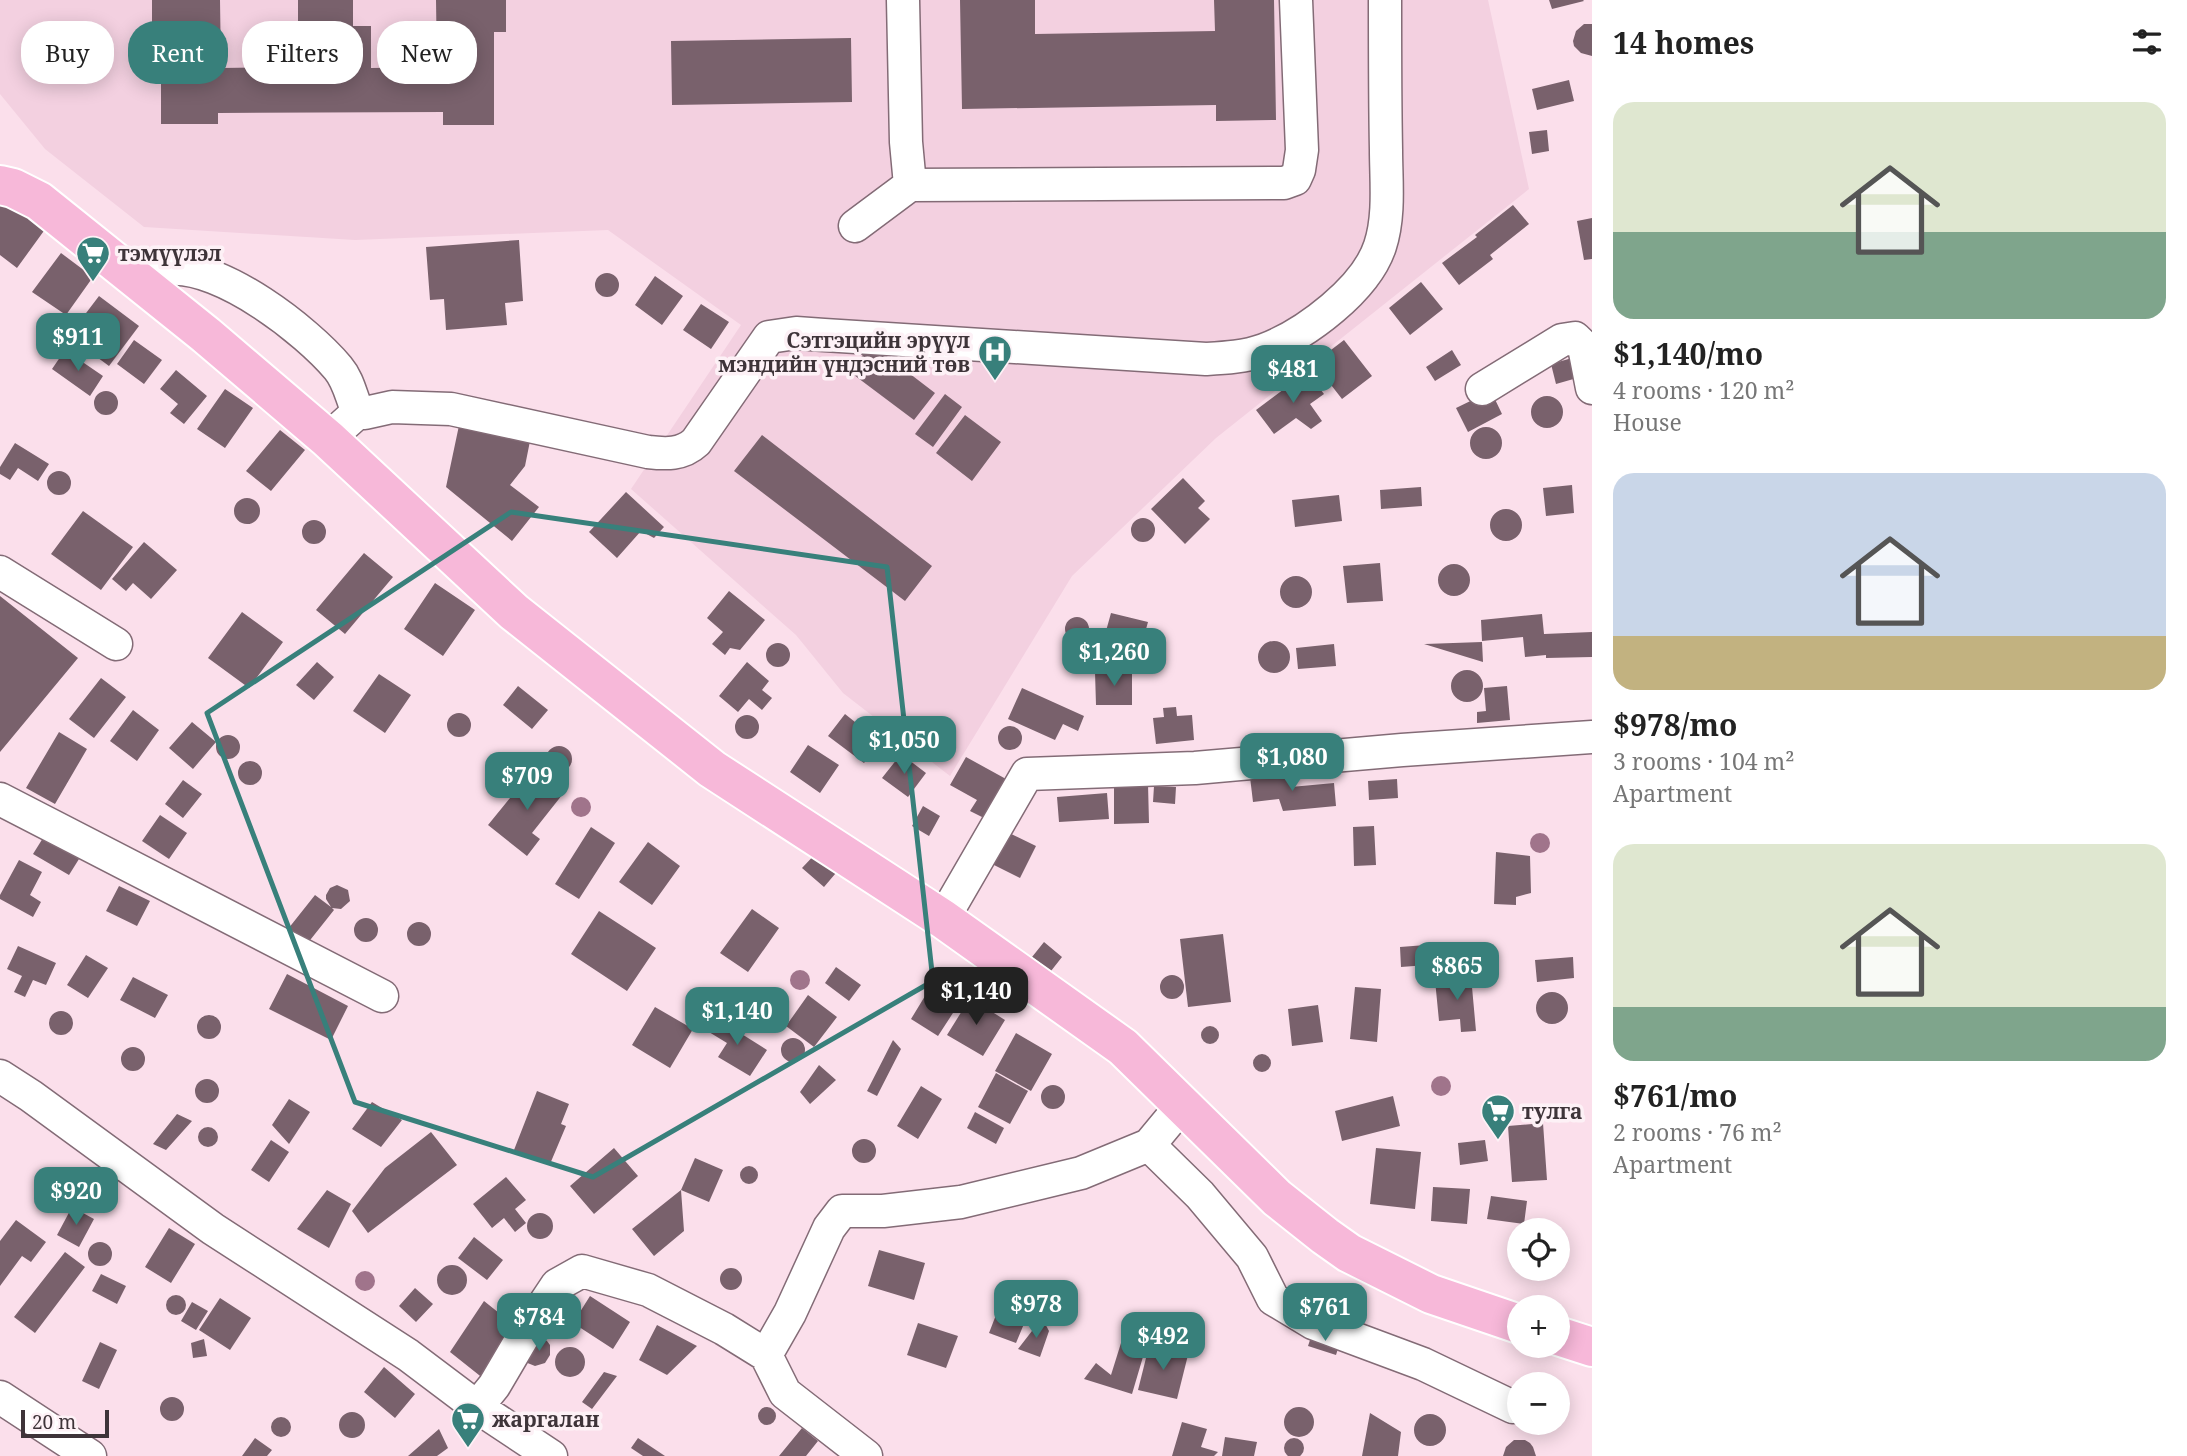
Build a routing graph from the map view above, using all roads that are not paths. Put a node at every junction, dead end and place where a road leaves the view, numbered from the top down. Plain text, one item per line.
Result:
1 (903, 0) edge
2 (1296, 0) edge
3 (1385, 0) edge
4 (0, 185) edge
5 (910, 185) junction
6 (855, 226) dead end
7 (144, 285) junction
8 (1592, 387) edge
9 (1482, 389) dead end
10 (358, 412) junction
11 (328, 439) junction
12 (0, 572) edge
13 (116, 644) dead end
14 (1592, 737) edge
15 (0, 799) edge
16 (943, 919) junction
17 (382, 996) dead end
18 (0, 1076) edge
19 (1183, 1104) junction
20 (1149, 1145) junction
21 (1507, 1320) edge
22 (1570, 1340) edge
23 (1592, 1347) edge
24 (766, 1355) junction
25 (0, 1397) edge
26 (1507, 1404) edge
27 (477, 1407) junction
28 (546, 1455) edge
29 (90, 1456) edge
30 (866, 1456) edge

1 - 5 street
2 - 5 street
3 - 10 street
4 - 7 main road
5 - 6 street
7 - 10 street
7 - 11 main road
8 - 9 street
10 - 11 street
11 - 16 main road
12 - 13 street
14 - 16 street
15 - 17 street
16 - 19 main road
18 - 27 street
19 - 20 street
19 - 21 main road
20 - 24 street
20 - 26 street
22 - 23 main road
24 - 27 street
24 - 30 street
25 - 29 street
27 - 28 street

